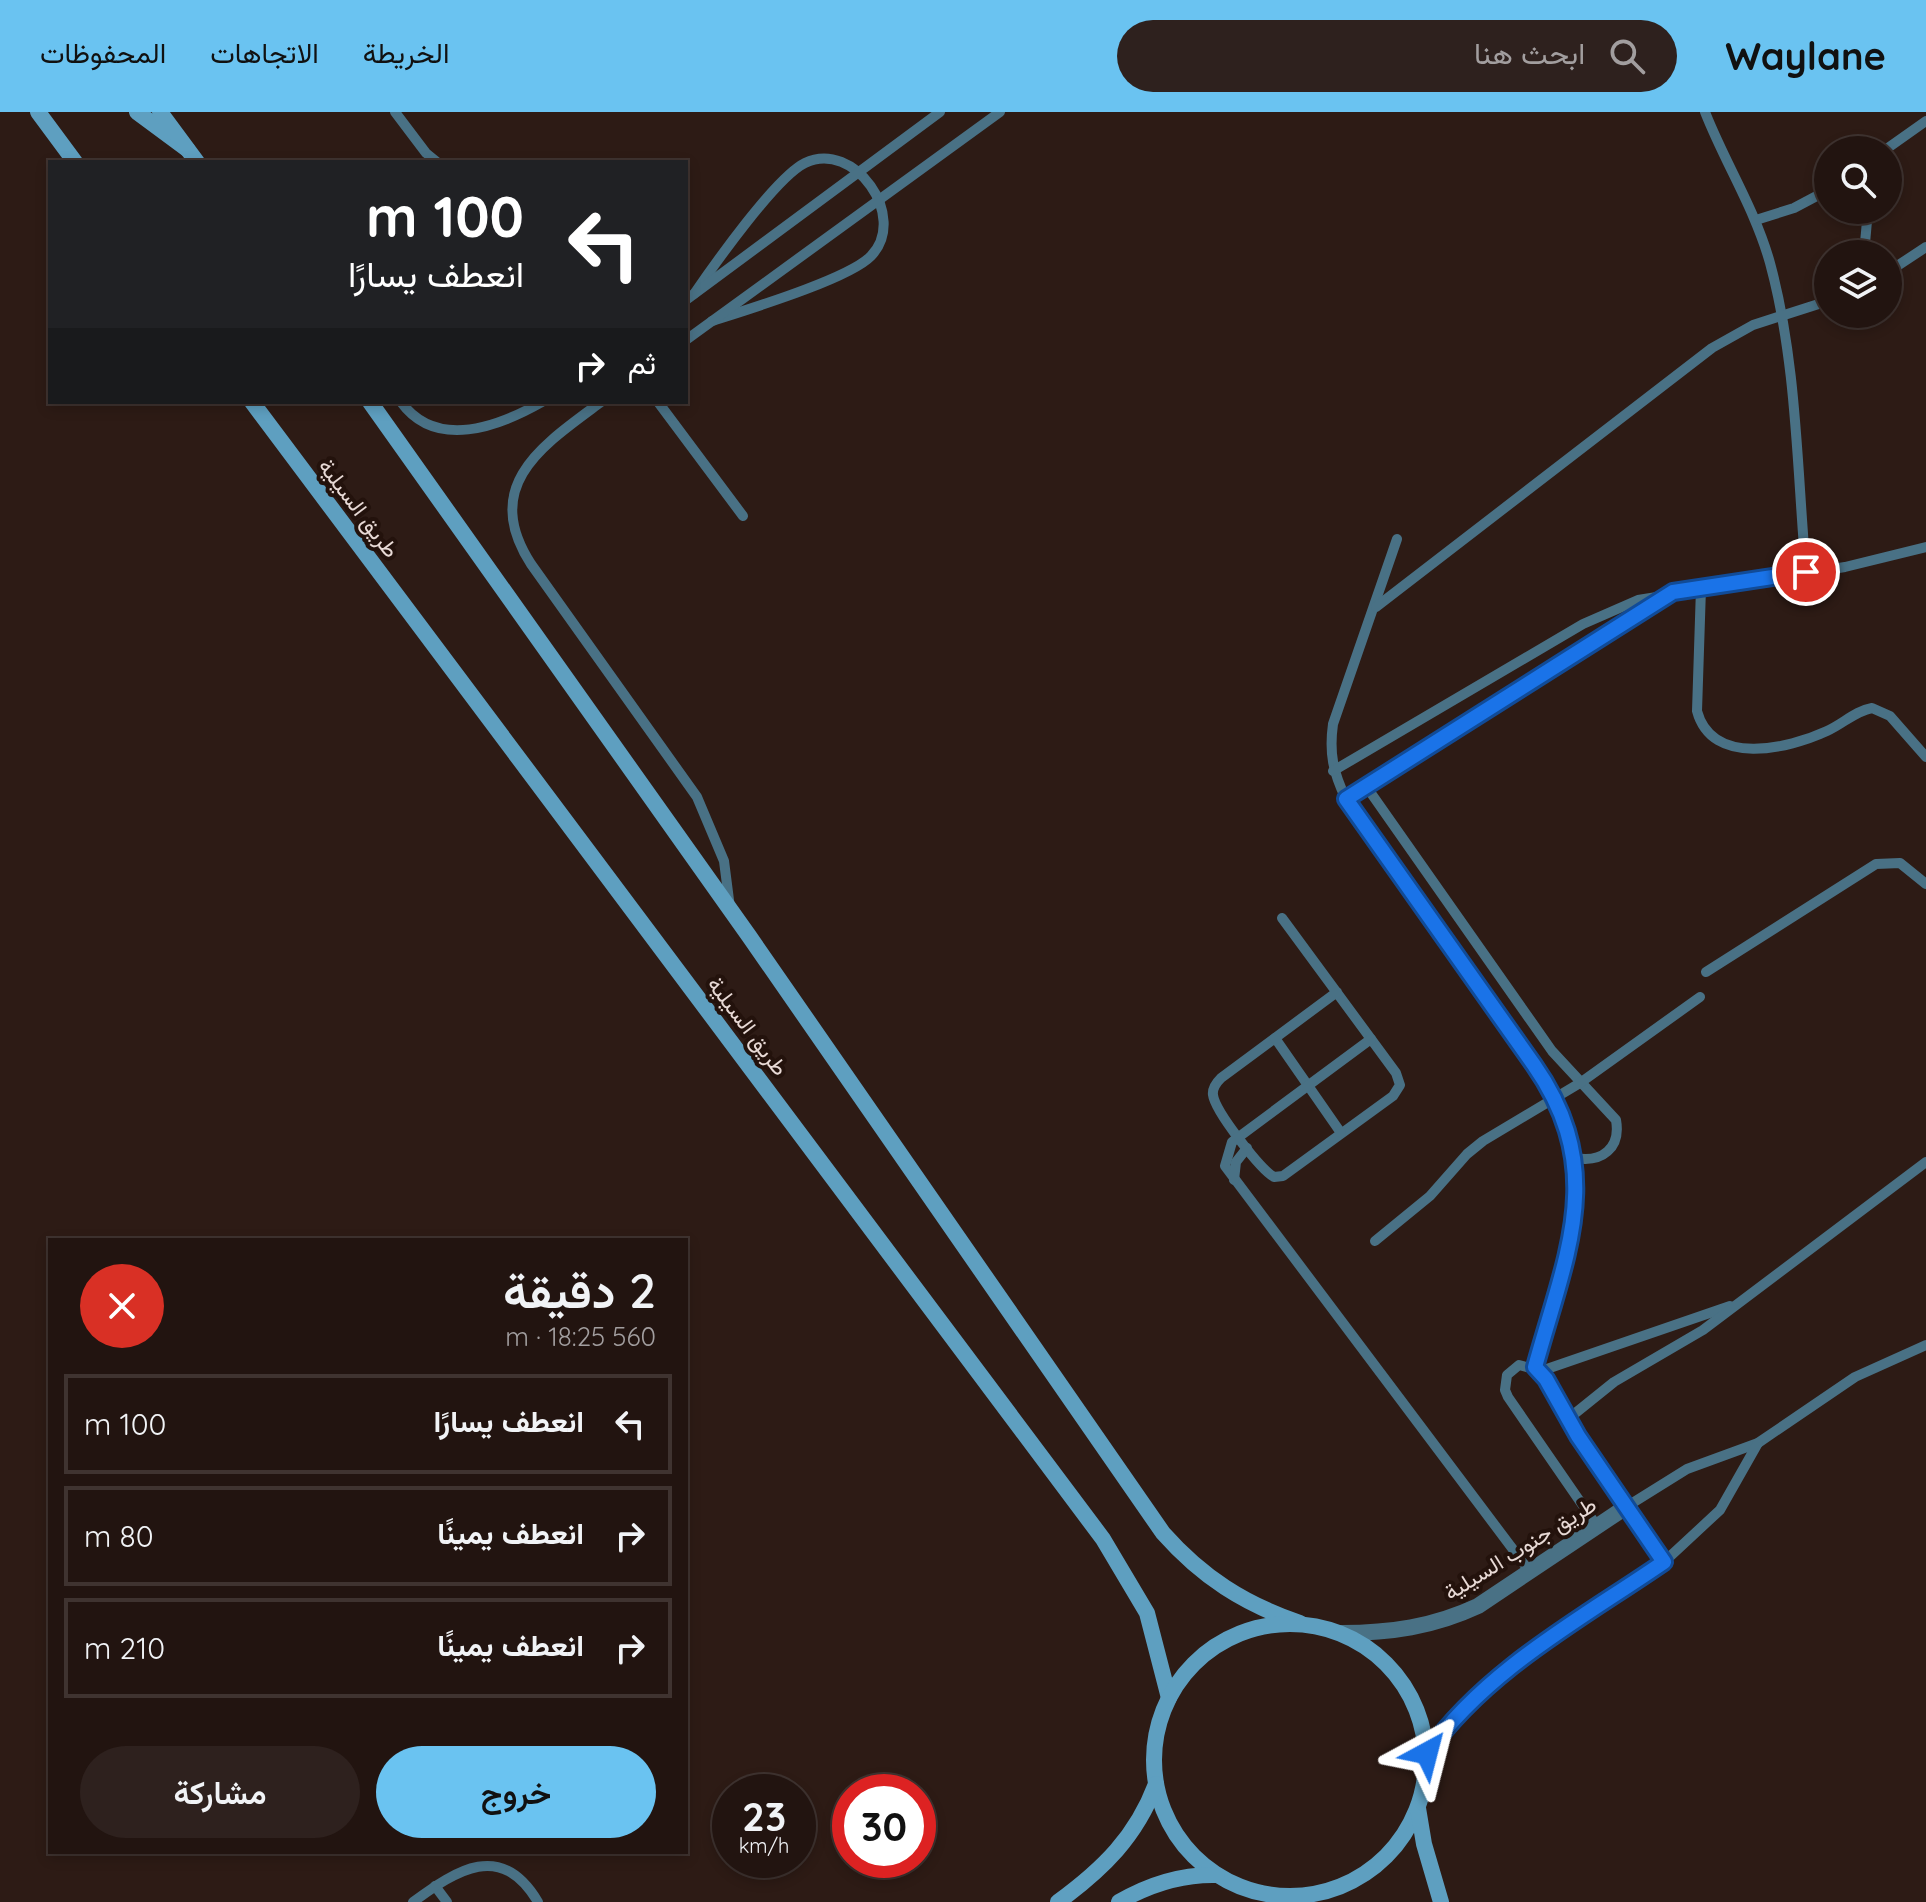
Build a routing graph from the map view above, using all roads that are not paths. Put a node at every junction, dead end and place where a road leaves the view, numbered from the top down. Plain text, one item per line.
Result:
1 (38, 112) edge
2 (137, 112) edge
3 (160, 112) edge
4 (395, 112) edge
5 (940, 112) edge
6 (1000, 112) edge
7 (1705, 112) edge
8 (1926, 121) edge
9 (1902, 138) edge
10 (192, 156) edge
11 (74, 160) edge
12 (435, 160) edge
13 (859, 172) junction
14 (1814, 197) edge
15 (878, 201) junction
16 (1756, 220) junction
17 (1926, 247) edge
18 (1902, 263) edge
19 (690, 297) edge
20 (1814, 306) edge
21 (1781, 317) junction
22 (712, 321) junction
23 (688, 339) edge
24 (253, 404) edge
25 (371, 404) edge
26 (403, 404) edge
27 (538, 404) edge
28 (598, 404) edge
29 (659, 404) edge
30 (743, 516) dead end
31 (1397, 539) dead end
32 (1926, 547) edge
33 (1806, 572) junction
34 (1701, 588) junction
35 (1673, 592) junction
36 (1375, 607) junction
37 (1926, 757) edge
38 (1333, 771) junction
39 (1366, 786) junction
40 (1346, 799) junction
41 (1926, 884) edge
42 (731, 910) junction
43 (1282, 918) dead end
44 (1706, 972) dead end
45 (1337, 992) junction
46 (1700, 997) dead end
47 (1275, 1038) junction
48 (1371, 1039) junction
49 (1580, 1083) junction
50 (1308, 1086) junction
51 (1554, 1097) junction
52 (1341, 1133) junction
53 (1239, 1137) junction
54 (1247, 1148) junction
55 (1575, 1158) junction
56 (1926, 1162) edge
57 (1234, 1180) junction
58 (1375, 1241) dead end
59 (1736, 1304) junction
60 (1926, 1345) edge
61 (1538, 1369) junction
62 (1568, 1419) junction
63 (1758, 1443) junction
64 (1626, 1507) junction
65 (1597, 1526) junction
66 (1664, 1562) junction
67 (1530, 1572) junction
68 (1300, 1623) junction
69 (1341, 1633) junction
70 (1169, 1698) junction
71 (1427, 1753) junction
72 (1156, 1784) junction
73 (1418, 1808) junction
74 (1217, 1875) junction
75 (435, 1886) junction
76 (1309, 1899) edge
77 (413, 1902) edge
78 (447, 1902) edge
79 (538, 1902) edge
80 (1058, 1902) edge
81 (1119, 1902) edge
82 (1441, 1902) edge

1 - 11 main road
2 - 10 main road
3 - 10 main road
4 - 12 lane
5 - 13 lane
6 - 15 lane
7 - 16 lane
8 - 9 lane
13 - 15 lane
13 - 19 lane
13 - 19 lane
14 - 16 lane
15 - 22 lane
15 - 22 lane
16 - 21 lane
17 - 18 lane
20 - 21 lane
21 - 33 lane
21 - 36 lane
22 - 23 lane
24 - 70 main road, طريق السيلية
25 - 42 main road
26 - 27 lane
28 - 42 lane
29 - 30 lane
31 - 36 lane
32 - 33 lane
33 - 34 lane
34 - 35 lane
34 - 37 lane
35 - 38 lane
35 - 39 lane
36 - 38 lane
38 - 40 lane
39 - 40 lane
39 - 49 lane
40 - 51 lane
41 - 44 lane
42 - 68 main road
43 - 45 lane
45 - 47 lane
45 - 48 lane
46 - 49 lane
47 - 50 lane
47 - 53 lane
48 - 50 lane
48 - 52 lane
49 - 51 lane
49 - 55 lane
50 - 52 lane
50 - 53 lane
51 - 55 lane
51 - 58 lane
52 - 54 lane
53 - 54 lane
53 - 57 lane
54 - 57 lane
55 - 61 lane
56 - 59 lane
57 - 67 lane
59 - 61 lane
59 - 62 lane
60 - 63 lane
61 - 62 lane
61 - 65 lane
62 - 64 lane
63 - 64 lane
63 - 66 lane
64 - 65 street, طريق جنوب السيلية
64 - 66 lane
65 - 67 street, طريق جنوب السيلية
66 - 71 street
67 - 69 street, طريق جنوب السيلية
68 - 69 main road
68 - 70 main road
69 - 71 main road
70 - 72 main road
71 - 73 main road
72 - 74 main road
72 - 80 main road
73 - 76 main road
73 - 82 main road
74 - 76 main road
74 - 81 main road
75 - 77 lane
75 - 78 lane
75 - 79 lane

